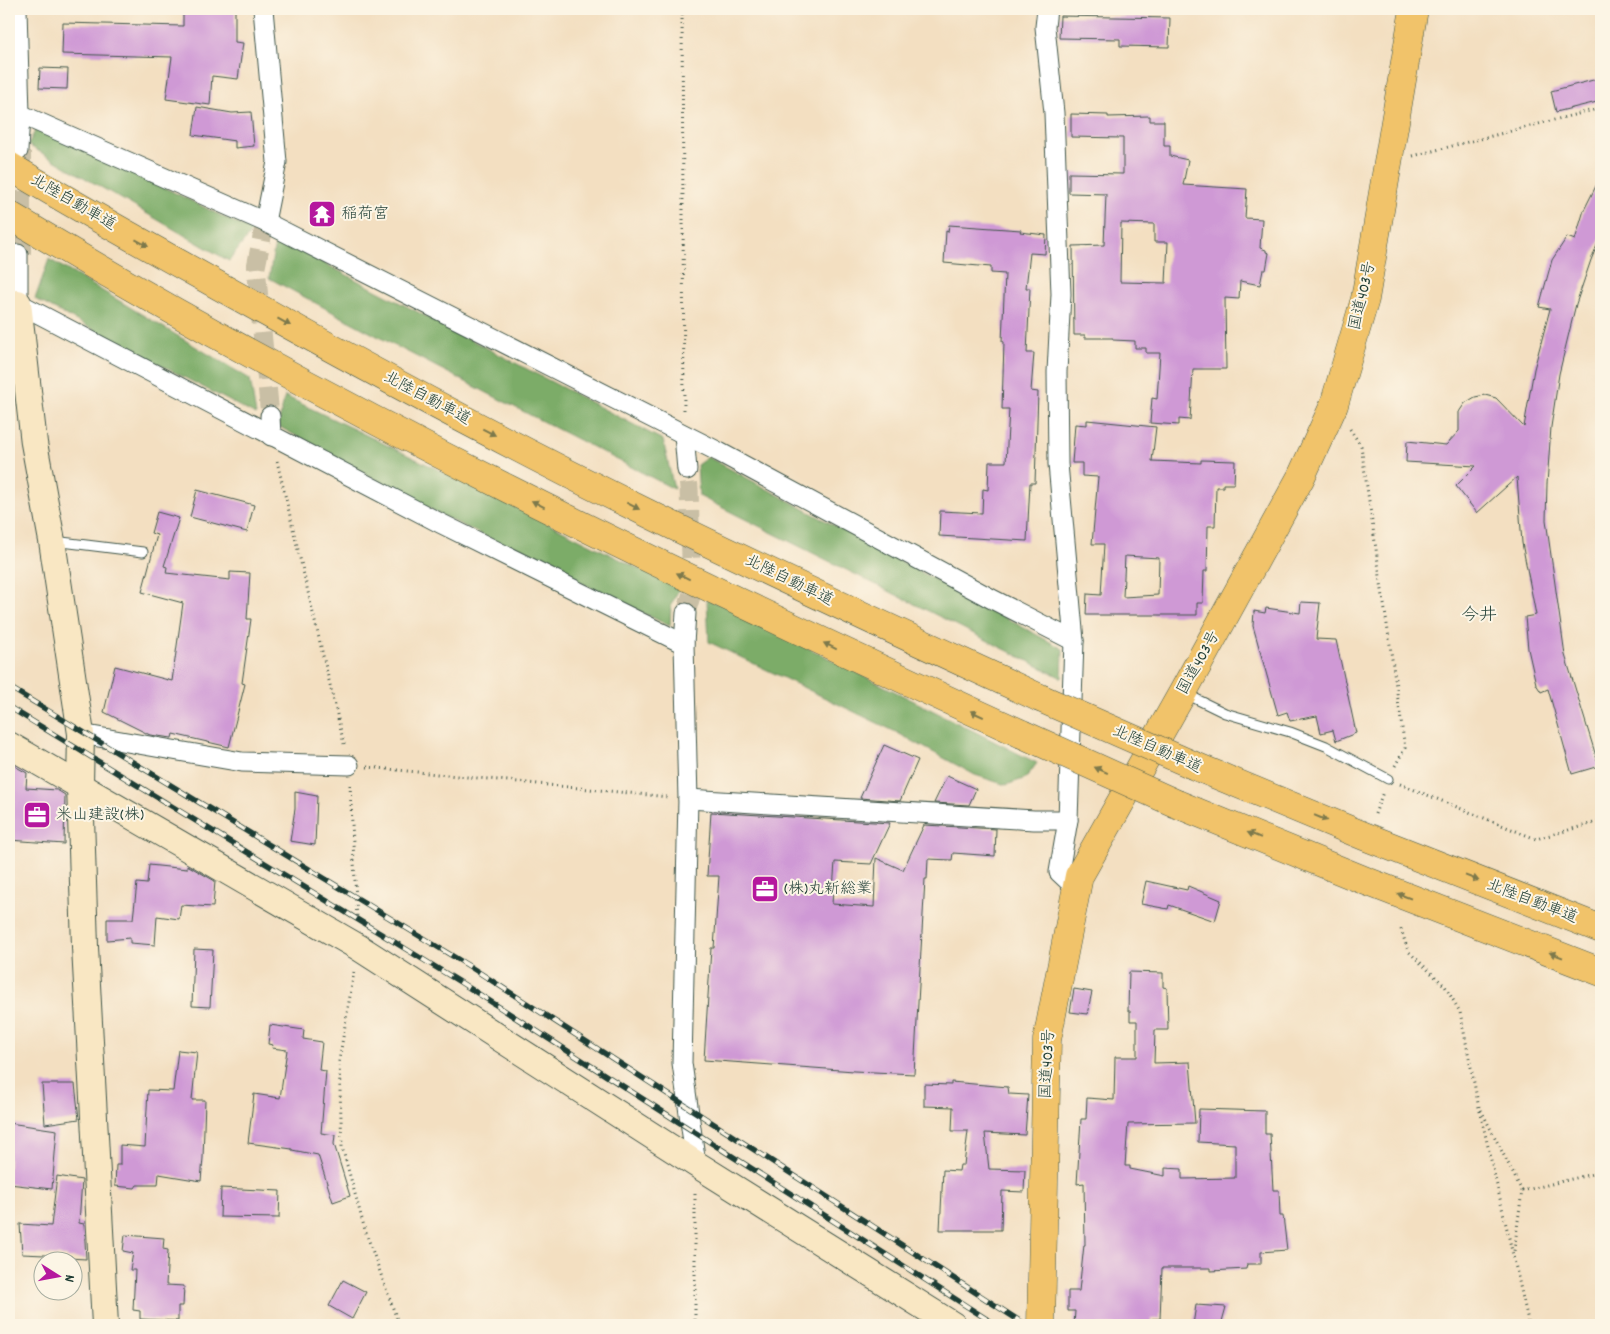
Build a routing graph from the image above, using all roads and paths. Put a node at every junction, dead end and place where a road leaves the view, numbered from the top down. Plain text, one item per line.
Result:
1 (17, 9) edge
2 (263, 9) edge
3 (682, 9) edge
4 (1047, 9) edge
5 (1414, 9) edge
6 (1601, 108) edge
7 (20, 114) junction
8 (1389, 154) junction
9 (13, 158) edge
10 (9, 215) edge
11 (265, 222) junction
12 (18, 254) tunnel mouth
13 (18, 302) junction
14 (1334, 405) junction
15 (270, 416) tunnel mouth
16 (271, 436) junction
17 (684, 436) junction
18 (687, 470) tunnel mouth
19 (52, 541) junction
20 (143, 552) dead end
21 (686, 613) tunnel mouth
22 (1074, 641) junction
23 (684, 644) junction
24 (1183, 692) junction
25 (81, 734) junction
26 (9, 745) edge
27 (349, 765) junction
28 (1388, 779) junction
29 (80, 785) junction
30 (688, 799) junction
31 (1376, 818) dead end
32 (1068, 820) junction
33 (1601, 821) edge
34 (1076, 888) junction
35 (1402, 929) dead end
36 (1601, 929) edge
37 (358, 947) junction
38 (1601, 972) edge
39 (1478, 1103) junction
40 (696, 1164) junction
41 (1601, 1172) edge
42 (1522, 1191) junction
43 (1513, 1254) junction
44 (105, 1325) edge
45 (399, 1325) edge
46 (695, 1325) edge
47 (953, 1325) edge
48 (1041, 1325) edge
49 (1529, 1325) edge

1 - 7 street
2 - 11 street
3 - 17 path
4 - 22 street
5 - 8 highway, 国道403号
6 - 8 path
7 - 9 street
7 - 11 street
8 - 14 highway, 国道403号
9 -> 36 highway, 北陸自動車道, bridge
38 -> 10 highway, bridge
11 - 17 street
12 - 13 street
13 - 16 street
13 - 19 street
14 - 24 highway, 国道403号
14 - 28 path
15 - 16 street
16 - 23 street
16 - 27 path
17 - 18 street
17 - 22 street
19 - 20 lane
19 - 25 street
21 - 23 street
22 - 32 street
23 - 30 street
24 - 28 lane
24 - 34 highway, 国道403号
25 - 27 street
25 - 29 street
26 - 29 street
27 - 30 path
27 - 37 path
28 - 31 path
28 - 33 path
29 - 37 street
29 - 44 street
30 - 32 street
30 - 40 street
32 - 34 street
34 - 48 highway, 国道403号
35 - 39 path
37 - 40 street
37 - 45 path
39 - 42 path
39 - 43 path
40 - 46 path
40 - 47 street
41 - 42 path
42 - 43 path
43 - 49 path

